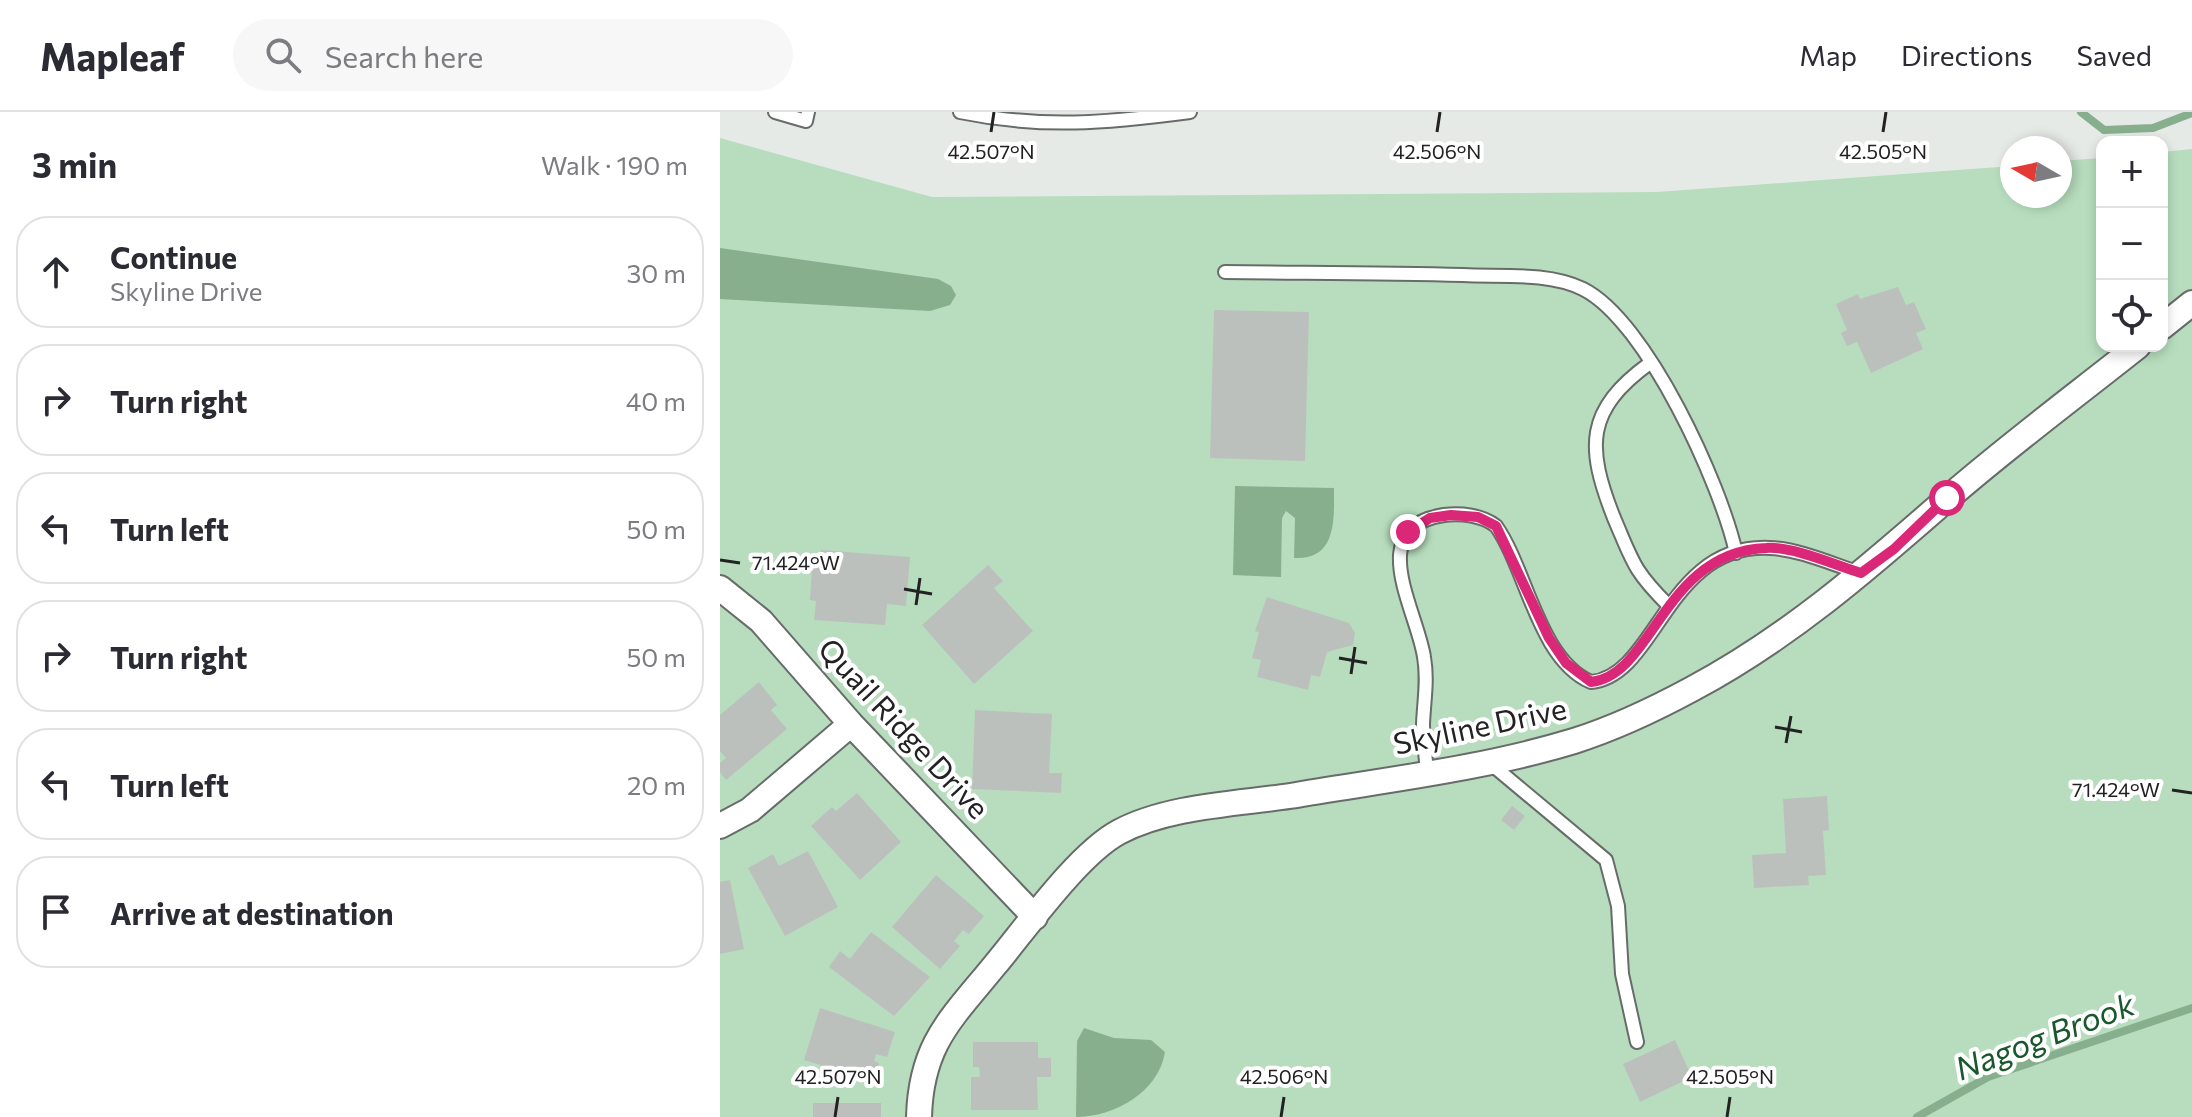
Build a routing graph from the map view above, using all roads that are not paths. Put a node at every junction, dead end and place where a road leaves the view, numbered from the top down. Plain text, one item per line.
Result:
1 (775, 112) edge
2 (808, 112) edge
3 (960, 112) edge
4 (1190, 112) edge
5 (1225, 272) dead end
6 (2192, 303) edge
7 (2168, 322) edge
8 (2130, 352) edge
9 (1650, 363) junction
10 (1736, 553) junction
11 (1861, 573) junction
12 (720, 588) edge
13 (1668, 605) junction
14 (851, 724) junction
15 (1488, 762) junction
16 (1427, 773) junction
17 (720, 826) edge
18 (1035, 917) junction
19 (1637, 1042) dead end
20 (919, 1117) edge

1 - 2 lane
3 - 4 lane
5 - 9 lane
6 - 7 street
8 - 11 street, Skyline Drive
9 - 10 lane
9 - 13 lane
10 - 11 lane
10 - 13 lane
11 - 15 street, Skyline Drive
12 - 14 street, Quail Ridge Drive
13 - 16 lane
14 - 17 street
14 - 18 street, Quail Ridge Drive
15 - 16 street, Skyline Drive
15 - 19 lane
16 - 18 street, Skyline Drive
18 - 20 street, Skyline Drive

